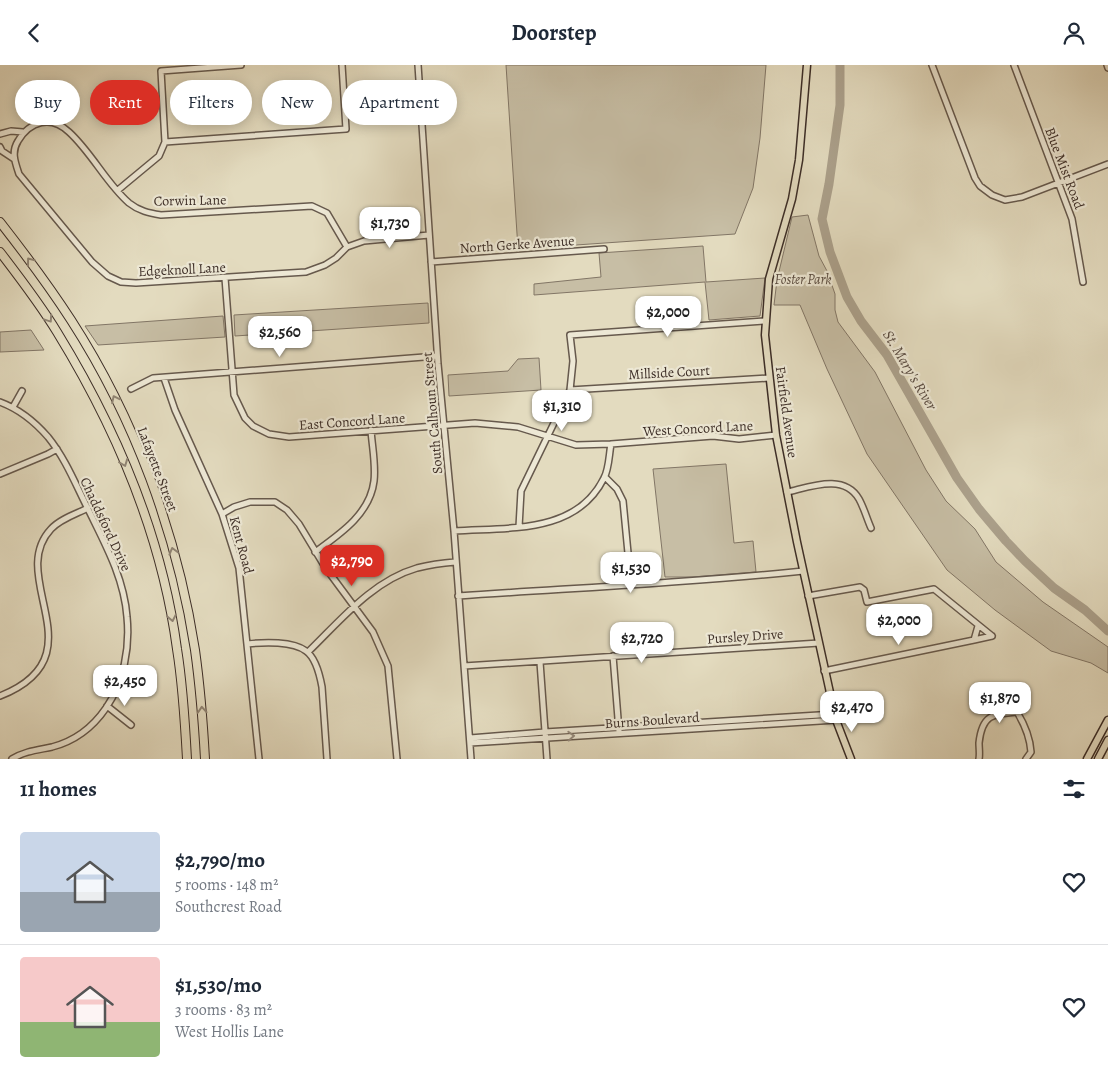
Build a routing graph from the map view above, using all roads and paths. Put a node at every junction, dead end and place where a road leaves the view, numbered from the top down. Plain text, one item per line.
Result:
1 (241, 65) edge
2 (342, 65) edge
3 (418, 65) edge
4 (807, 65) edge
5 (932, 65) edge
6 (1014, 65) edge
7 (344, 80) edge
8 (419, 80) edge
9 (346, 125) edge
10 (422, 125) edge
11 (23, 132) junction
12 (0, 134) edge
13 (165, 142) junction
14 (0, 147) edge
15 (14, 159) junction
16 (1108, 164) edge
17 (1059, 183) junction
18 (118, 190) junction
19 (0, 222) edge
20 (429, 235) junction
21 (347, 247) junction
22 (604, 249) dead end
23 (0, 252) edge
24 (431, 262) junction
25 (225, 278) junction
26 (1083, 282) dead end
27 (765, 321) junction
28 (438, 356) junction
29 (233, 371) junction
30 (164, 378) junction
31 (769, 378) junction
32 (131, 389) dead end
33 (570, 390) junction
34 (22, 391) dead end
35 (0, 402) edge
36 (13, 407) junction
37 (444, 426) junction
38 (371, 430) junction
39 (776, 435) junction
40 (548, 438) junction
41 (611, 444) junction
42 (57, 449) junction
43 (0, 474) edge
44 (605, 477) junction
45 (787, 492) junction
46 (88, 508) junction
47 (222, 514) junction
48 (519, 527) junction
49 (870, 529) dead end
50 (454, 531) junction
51 (316, 551) junction
52 (455, 562) junction
53 (803, 571) junction
54 (631, 584) junction
55 (458, 596) junction
56 (808, 596) junction
57 (354, 607) junction
58 (978, 626) junction
59 (974, 640) junction
60 (818, 643) junction
61 (248, 644) junction
62 (308, 652) junction
63 (613, 656) junction
64 (540, 662) junction
65 (464, 666) junction
66 (824, 671) junction
67 (0, 696) edge
68 (107, 706) junction
69 (836, 717) junction
70 (1108, 720) edge
71 (131, 725) dead end
72 (619, 730) junction
73 (545, 731) junction
74 (546, 738) junction
75 (1108, 740) edge
76 (470, 741) junction
77 (12, 759) edge
78 (187, 759) edge
79 (205, 759) edge
80 (259, 759) edge
81 (327, 759) edge
82 (397, 759) edge
83 (471, 759) edge
84 (547, 759) edge
85 (851, 759) edge
86 (979, 759) edge
87 (1026, 759) edge
88 (1087, 759) edge
89 (1098, 759) edge

1 - 13 street
2 - 7 street
3 - 8 street, South Calhoun Street
4 - 27 main road, Fairfield Avenue
5 - 17 street
6 - 17 street, Blue Mist Road
9 - 13 street
10 - 20 street, South Calhoun Street
11 - 12 street, Corwin Lane
11 - 15 street
11 - 18 street, Corwin Lane
13 - 18 street
14 - 15 street
15 - 25 street, Edgeknoll Lane
16 - 17 street
17 - 26 street, Blue Mist Road
18 - 21 street, Corwin Lane
79 -> 19 highway, Lafayette Street
20 - 21 street, Edgeknoll Lane
20 - 24 street, South Calhoun Street
21 - 25 street, Edgeknoll Lane
22 - 24 street, North Gerke Avenue
23 -> 78 highway
24 - 28 street, South Calhoun Street
25 - 29 street
27 - 31 main road, Fairfield Avenue
27 - 33 street
28 - 29 street
28 - 37 street, South Calhoun Street
29 - 30 street
29 - 38 street, East Concord Lane
30 - 32 street
30 - 47 street, Kent Road
31 - 33 street, Millside Court
31 - 39 main road, Fairfield Avenue
33 - 40 street
34 - 36 street
35 - 36 street, Chaddsford Drive
36 - 42 street, Chaddsford Drive
37 - 38 street, East Concord Lane
37 - 40 street, West Concord Lane
37 - 50 street, South Calhoun Street
38 - 51 street
39 - 41 street, West Concord Lane
39 - 45 main road, Fairfield Avenue
40 - 41 street, West Concord Lane
40 - 48 street
41 - 44 street
42 - 43 street
42 - 46 street, Chaddsford Drive
44 - 48 street
44 - 54 street
45 - 49 street
45 - 53 main road, Fairfield Avenue
46 - 67 street
46 - 68 street, Chaddsford Drive
47 - 51 street
47 - 61 street, Kent Road
48 - 50 street
50 - 52 street, South Calhoun Street
51 - 57 street
52 - 55 street, South Calhoun Street
52 - 57 street
53 - 54 street
53 - 56 main road, Fairfield Avenue
54 - 55 street
55 - 65 street, South Calhoun Street
56 - 58 street
56 - 60 main road, Fairfield Avenue
57 - 62 street
57 - 82 street
58 - 59 street
58 - 59 street
59 - 66 street
60 - 63 street, Pursley Drive
60 - 66 main road, Fairfield Avenue
61 - 62 street
61 - 80 street, Kent Road
62 - 81 street
63 - 64 street, Pursley Drive
63 - 72 street
64 - 65 street, Pursley Drive
64 - 73 street
65 - 76 street, South Calhoun Street
66 - 69 main road, Fairfield Avenue
68 - 71 street
68 - 77 street, Chaddsford Drive
69 - 72 street, Burns Boulevard
69 - 85 main road, Fairfield Avenue
70 - 88 main road
72 - 73 street, Burns Boulevard
74 -> 72 street, Burns Boulevard
73 - 74 street
73 - 76 street, Burns Boulevard
74 - 76 street, Burns Boulevard
74 - 84 street
75 - 89 main road
76 - 83 street, South Calhoun Street
86 - 87 street

